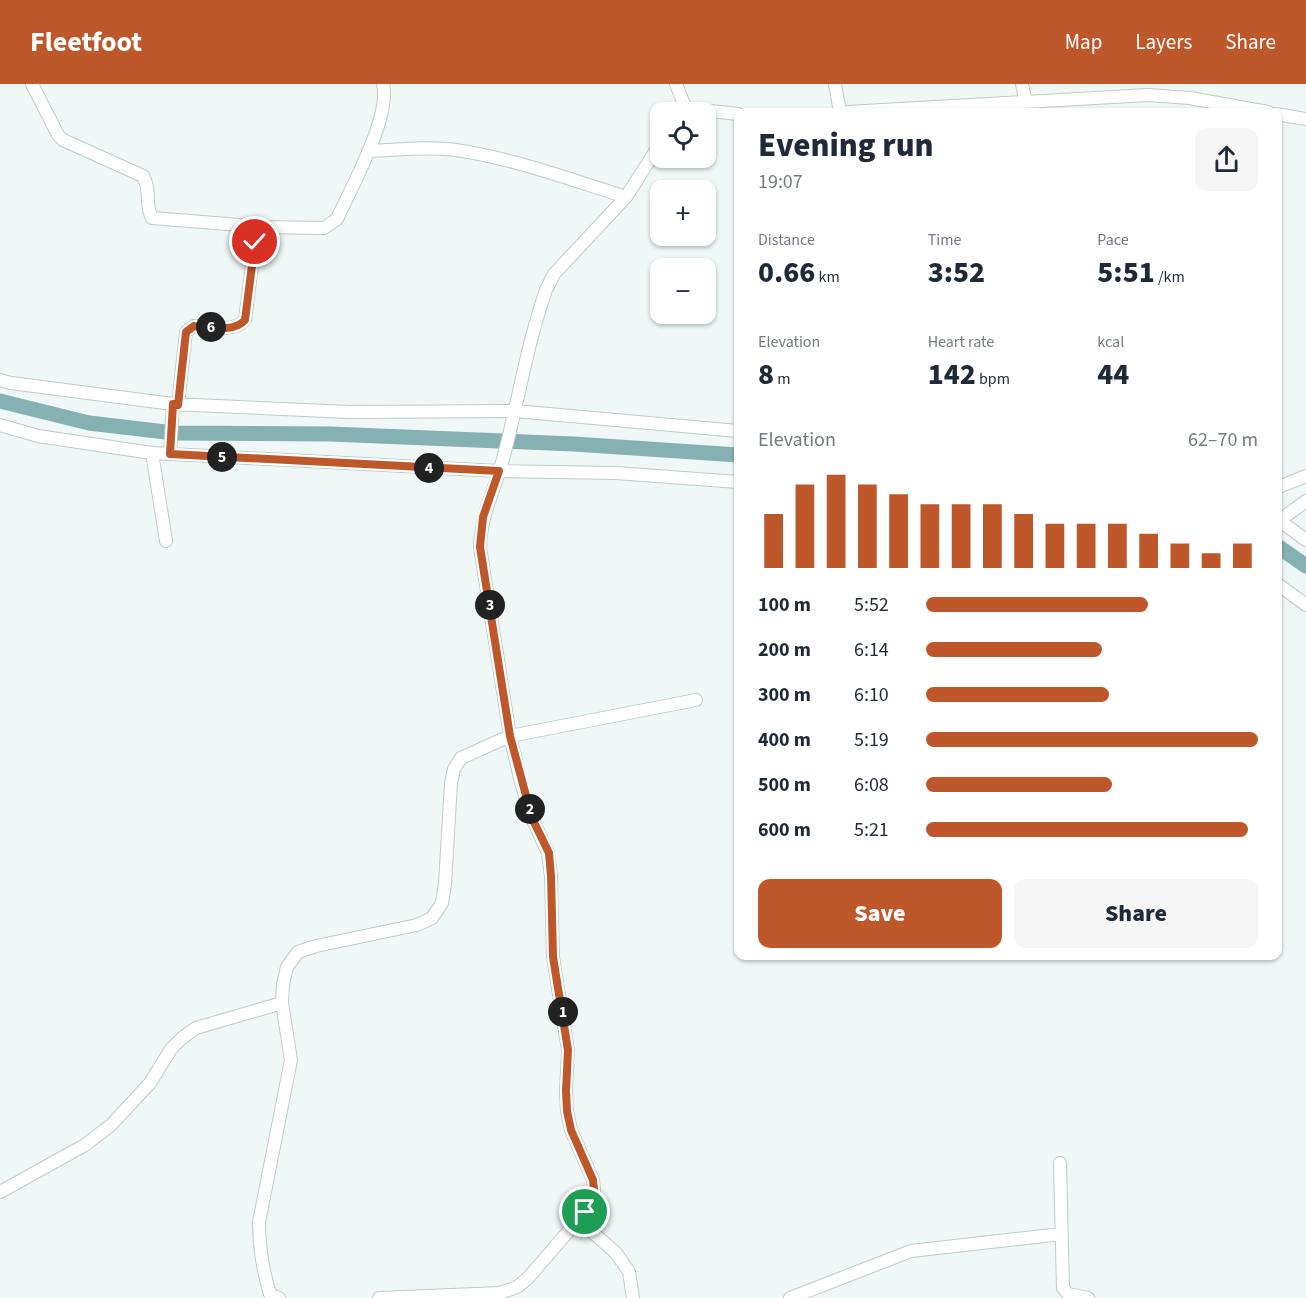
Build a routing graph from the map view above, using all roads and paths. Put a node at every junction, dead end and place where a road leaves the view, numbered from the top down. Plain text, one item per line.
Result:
1 (32, 84) edge
2 (383, 84) edge
3 (675, 84) edge
4 (835, 84) edge
5 (1022, 84) edge
6 (683, 102) edge
7 (1026, 103) junction
8 (839, 108) edge
9 (927, 108) edge
10 (1246, 108) edge
11 (716, 112) edge
12 (734, 114) edge
13 (1282, 115) edge
14 (1306, 118) edge
15 (368, 151) junction
16 (650, 160) edge
17 (626, 197) junction
18 (265, 227) junction
19 (0, 380) edge
20 (174, 409) junction
21 (514, 417) junction
22 (0, 424) edge
23 (734, 431) edge
24 (171, 450) junction
25 (152, 453) junction
26 (501, 466) junction
27 (1306, 476) edge
28 (734, 482) edge
29 (1282, 486) edge
30 (1306, 501) edge
31 (1282, 516) edge
32 (1282, 522) edge
33 (1306, 540) edge
34 (166, 541) dead end
35 (1282, 587) edge
36 (1306, 605) edge
37 (696, 700) dead end
38 (510, 736) junction
39 (282, 1003) junction
40 (1060, 1163) dead end
41 (0, 1192) edge
42 (585, 1212) junction
43 (1061, 1234) junction
44 (279, 1298) edge
45 (379, 1298) edge
46 (633, 1298) edge
47 (790, 1298) edge
48 (1088, 1298) edge

1 - 18 street
2 - 15 street
3 - 6 street
4 - 8 street
5 - 7 street
7 - 9 street
7 - 10 street
11 - 12 street
13 - 14 street
15 - 17 street
15 - 18 street
16 - 17 street
17 - 21 street
18 - 20 street
19 - 20 street
20 - 21 street
20 - 24 street
21 - 23 street
21 - 26 street
22 - 25 street
24 - 25 street
24 - 26 street
25 - 34 street
26 - 28 street
26 - 38 street
27 - 29 street
30 - 31 street
32 - 33 street
35 - 36 street
37 - 38 street
38 - 39 street
38 - 42 street
39 - 41 street
39 - 44 street
40 - 43 street
42 - 45 street
42 - 46 street
43 - 47 street
43 - 48 street

